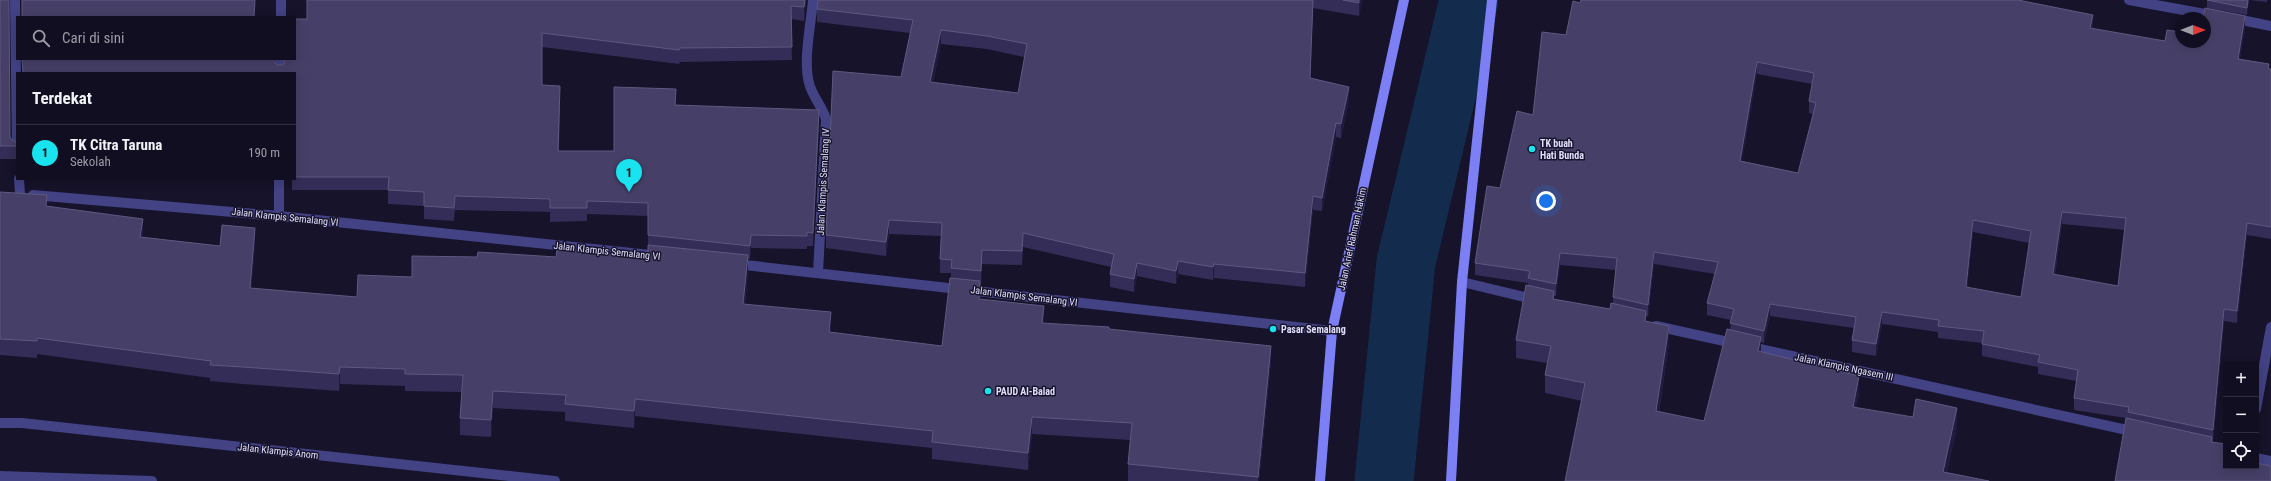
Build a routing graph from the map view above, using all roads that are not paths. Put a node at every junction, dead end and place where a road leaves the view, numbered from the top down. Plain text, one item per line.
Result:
1 (15, 0) edge
2 (281, 0) edge
3 (813, 0) edge
4 (1404, 0) edge
5 (1492, 0) edge
6 (2129, 0) edge
7 (281, 16) edge
8 (2271, 26) edge
9 (280, 60) edge
10 (280, 72) edge
11 (16, 75) edge
12 (19, 180) edge
13 (279, 180) edge
14 (7, 193) edge
15 (20, 194) junction
16 (279, 216) junction
17 (668, 257) edge
18 (723, 263) edge
19 (818, 273) junction
20 (1462, 282) junction
21 (1547, 302) edge
22 (1648, 324) edge
23 (2271, 327) edge
24 (1332, 331) junction
25 (2258, 397) edge
26 (0, 423) edge
27 (2143, 434) edge
28 (2259, 459) edge
29 (2271, 461) edge
30 (0, 476) edge
31 (152, 481) edge
32 (555, 481) edge
33 (1320, 481) edge
34 (1451, 481) edge

1 - 11 street
2 - 7 street
3 - 19 street, Jalan Klampis Semalang IV
4 - 24 street, Jalan Arief Rahman Hakim
5 - 20 street
6 - 8 street
9 - 10 street
12 - 15 street
13 - 16 street
14 - 15 street, Jalan Klampis Semalang VI
15 - 16 street, Jalan Klampis Semalang VI
16 - 17 street, Jalan Klampis Semalang VI
18 - 19 street, Jalan Klampis Semalang VI
19 - 24 street, Jalan Klampis Semalang VI
20 - 21 street
20 - 34 street
22 - 27 street, Jalan Klampis Ngasem III
23 - 25 street
24 - 33 street, Jalan Arief Rahman Hakim
26 - 32 street, Jalan Klampis Anom
28 - 29 street
30 - 31 street

